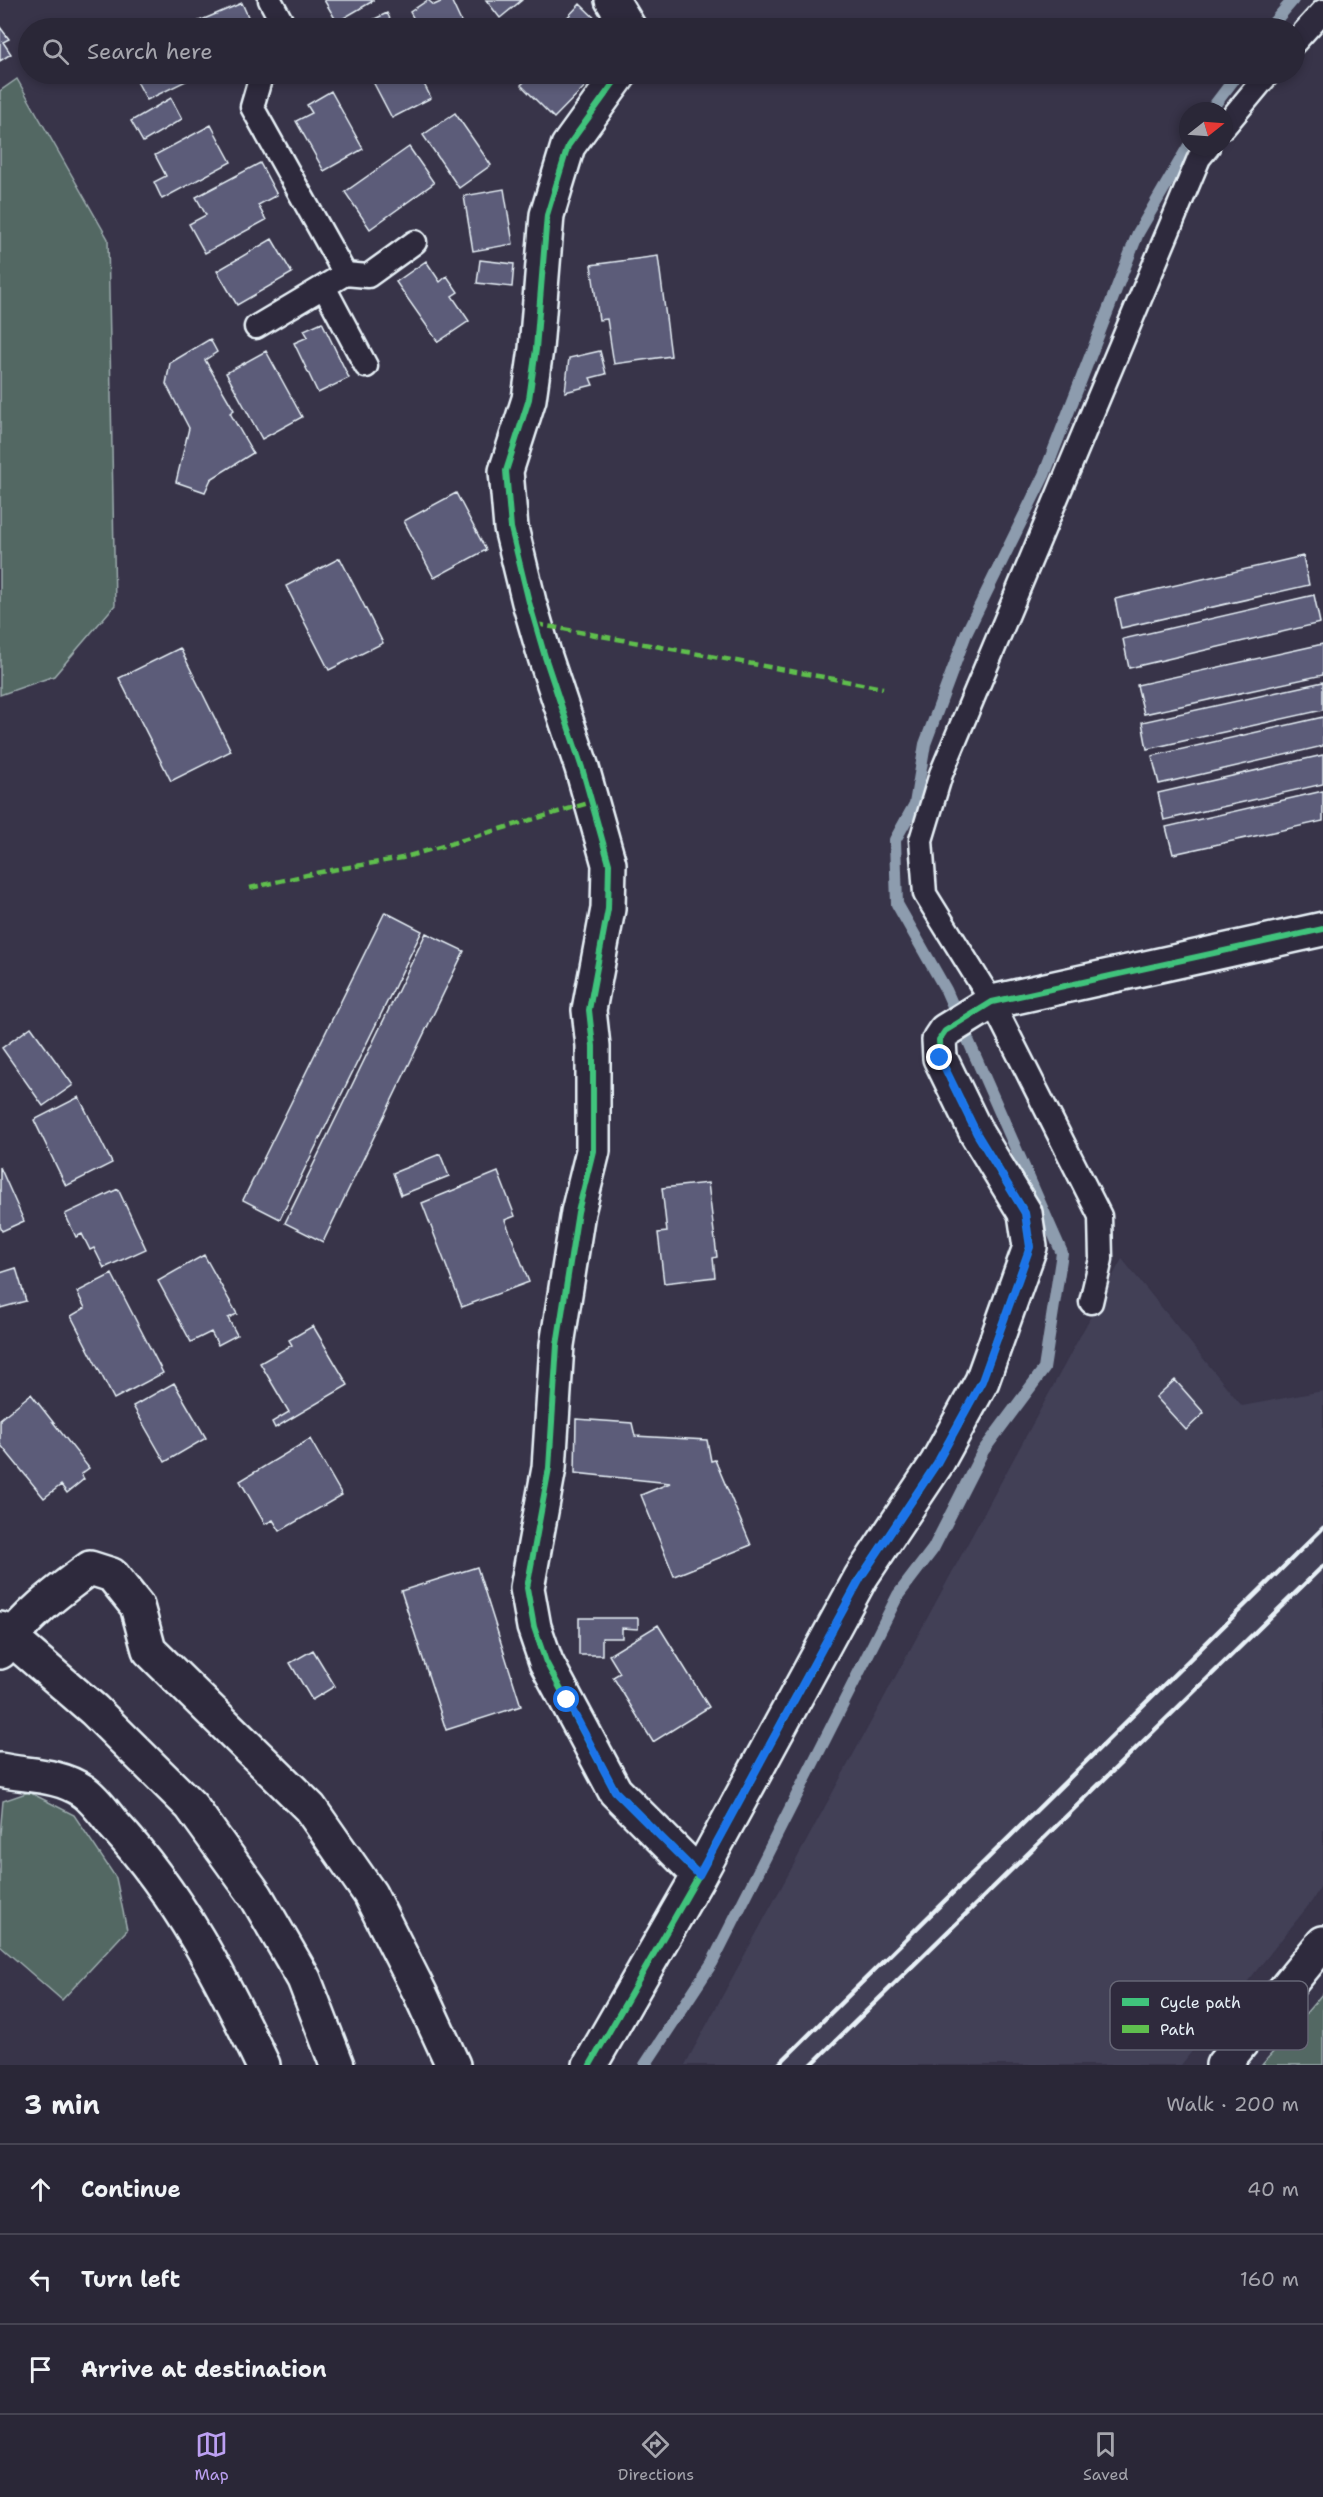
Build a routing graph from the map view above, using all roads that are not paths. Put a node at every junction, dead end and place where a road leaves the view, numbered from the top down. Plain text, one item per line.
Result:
1 (270, 0) edge
2 (612, 0) edge
3 (1323, 11) edge
4 (280, 18) edge
5 (623, 18) edge
6 (1305, 31) edge
7 (259, 84) edge
8 (613, 84) edge
9 (1260, 84) edge
10 (1233, 116) edge
11 (1202, 156) edge
12 (415, 242) dead end
13 (345, 274) junction
14 (324, 287) junction
15 (256, 327) dead end
16 (366, 366) dead end
17 (1323, 929) edge
18 (992, 1002) junction
19 (1091, 1302) dead end
20 (4, 1639) edge
21 (0, 1770) edge
22 (699, 1875) junction
23 (1323, 1943) edge
24 (1292, 1981) edge
25 (1235, 2050) edge
26 (263, 2065) edge
27 (338, 2065) edge
28 (453, 2065) edge
29 (590, 2065) edge
30 (1223, 2065) edge

1 - 4 lane
2 - 5 street
3 - 6 lane
7 - 13 lane
8 - 22 street
9 - 10 lane
11 - 18 lane
12 - 13 lane
13 - 14 lane
14 - 15 lane
14 - 16 lane
17 - 18 street
18 - 19 lane
18 - 22 street
20 - 27 street
20 - 28 street
21 - 26 street
22 - 29 street
23 - 24 street
25 - 30 street

